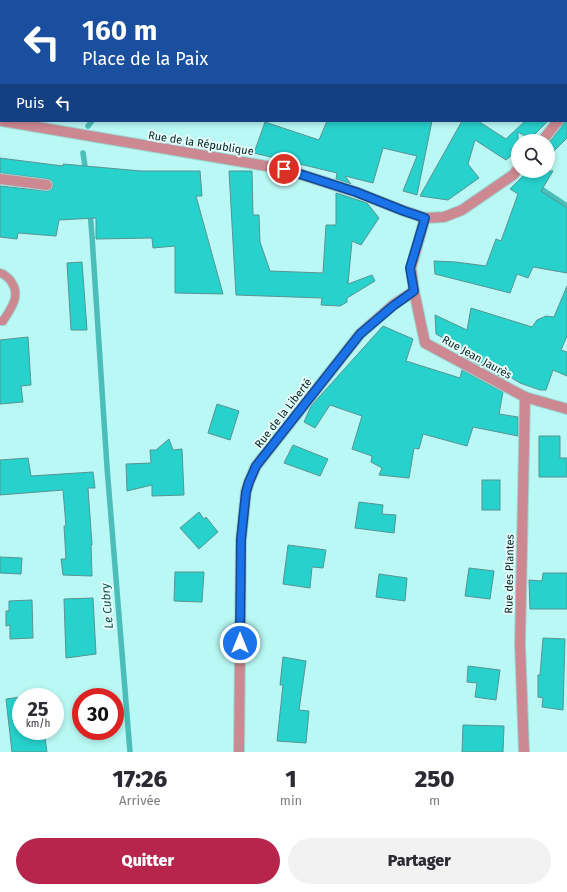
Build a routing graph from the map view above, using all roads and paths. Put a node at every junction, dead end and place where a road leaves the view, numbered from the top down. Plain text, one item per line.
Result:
1 (7, 122) edge
2 (557, 122) edge
3 (548, 134) edge
4 (511, 176) edge
5 (0, 179) edge
6 (47, 185) dead end
7 (425, 218) junction
8 (0, 274) edge
9 (414, 291) junction
10 (0, 321) edge
11 (525, 397) junction
12 (567, 409) edge
13 (239, 752) edge
14 (524, 752) edge

1 - 7 street, Rue de la République
2 - 3 street
4 - 7 street, Rue de la République
5 - 6 street
7 - 9 street, Rue Jean Jaurès
8 - 10 lane
9 - 11 street, Rue Jean Jaurès
9 - 13 street, Rue de la Liberté
11 - 12 street, Rue Jean Jaurès
11 - 14 street, Rue des Plantes

